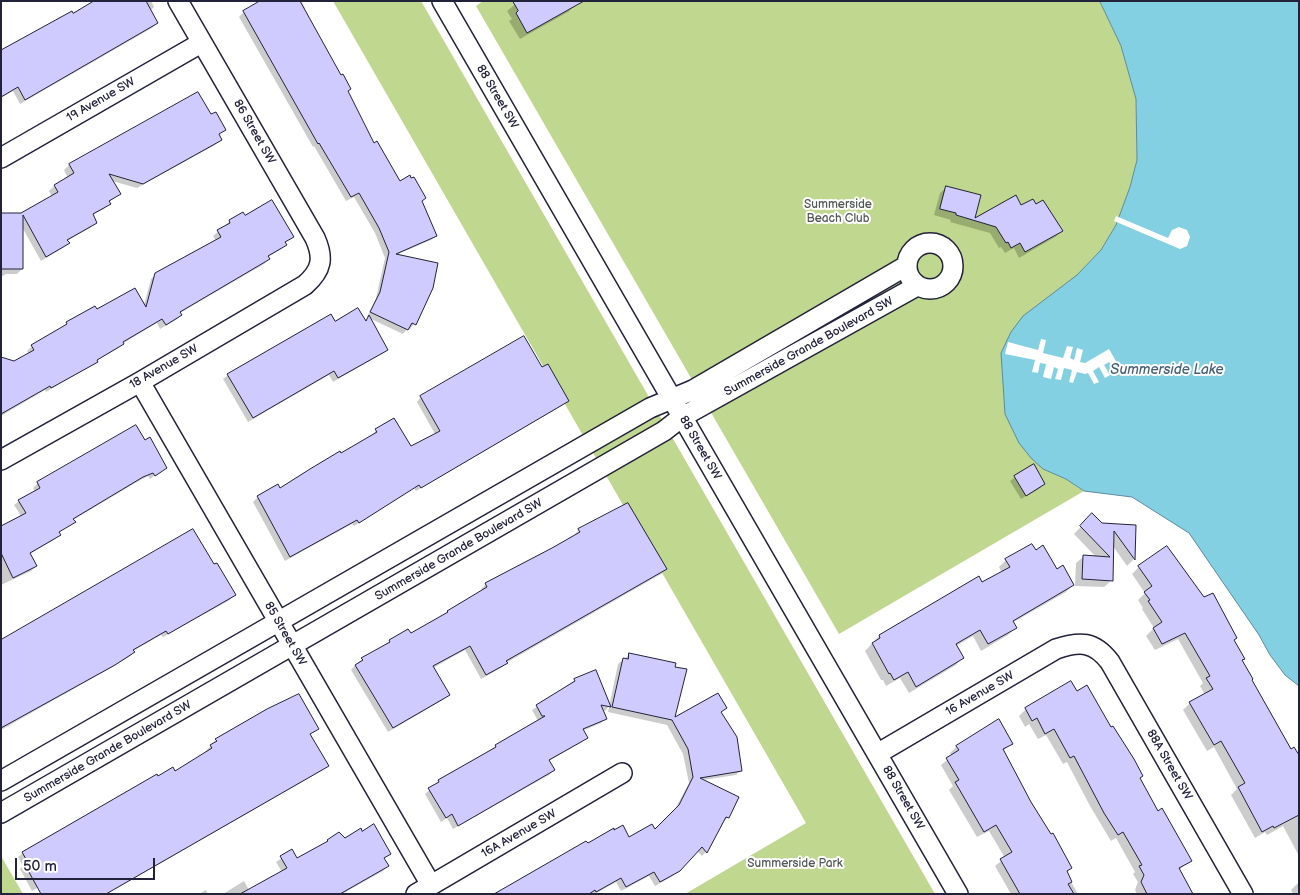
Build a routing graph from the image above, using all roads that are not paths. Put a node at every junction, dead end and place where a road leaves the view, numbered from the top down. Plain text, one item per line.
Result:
1 (178, 1) edge
2 (442, 1) edge
3 (201, 42) junction
4 (1, 158) edge
5 (320, 266) joint
6 (906, 266) junction
7 (917, 286) junction
8 (140, 382) junction
9 (672, 399) junction
10 (682, 417) junction
11 (1, 460) edge
12 (278, 621) junction
13 (1086, 644) joint
14 (292, 646) junction
15 (877, 754) junction
16 (622, 773) dead end
17 (1, 781) edge
18 (1, 813) edge
19 (423, 889) edge
20 (958, 894) edge
21 (1243, 894) edge

1 - 3 street, 86 Street SW
2 - 9 street, 88 Street SW
3 - 4 street, 19 Avenue SW
3 - 5 street, 86 Street SW
5 - 8 street, 18 Avenue SW
6 - 7 street
6 - 7 street, Summerside Grande Boulevard SW
6 - 9 street, Summerside Grande Boulevard SW
7 - 10 street, Summerside Grande Boulevard SW
8 - 11 street, 18 Avenue SW
8 - 12 street, 85 Street SW
9 - 10 street, 88 Street SW
9 - 12 street, Summerside Grande Boulevard SW
10 - 14 street, Summerside Grande Boulevard SW
10 - 15 street, 88 Street SW
12 - 14 street, 85 Street SW
12 - 17 street, Summerside Grande Boulevard SW
13 - 15 street, 16 Avenue SW
13 - 21 street, 88A Street SW
14 - 18 street, Summerside Grande Boulevard SW
14 - 19 street, 85 Street SW
15 - 20 street, 88 Street SW
16 - 19 street, 16A Avenue SW

